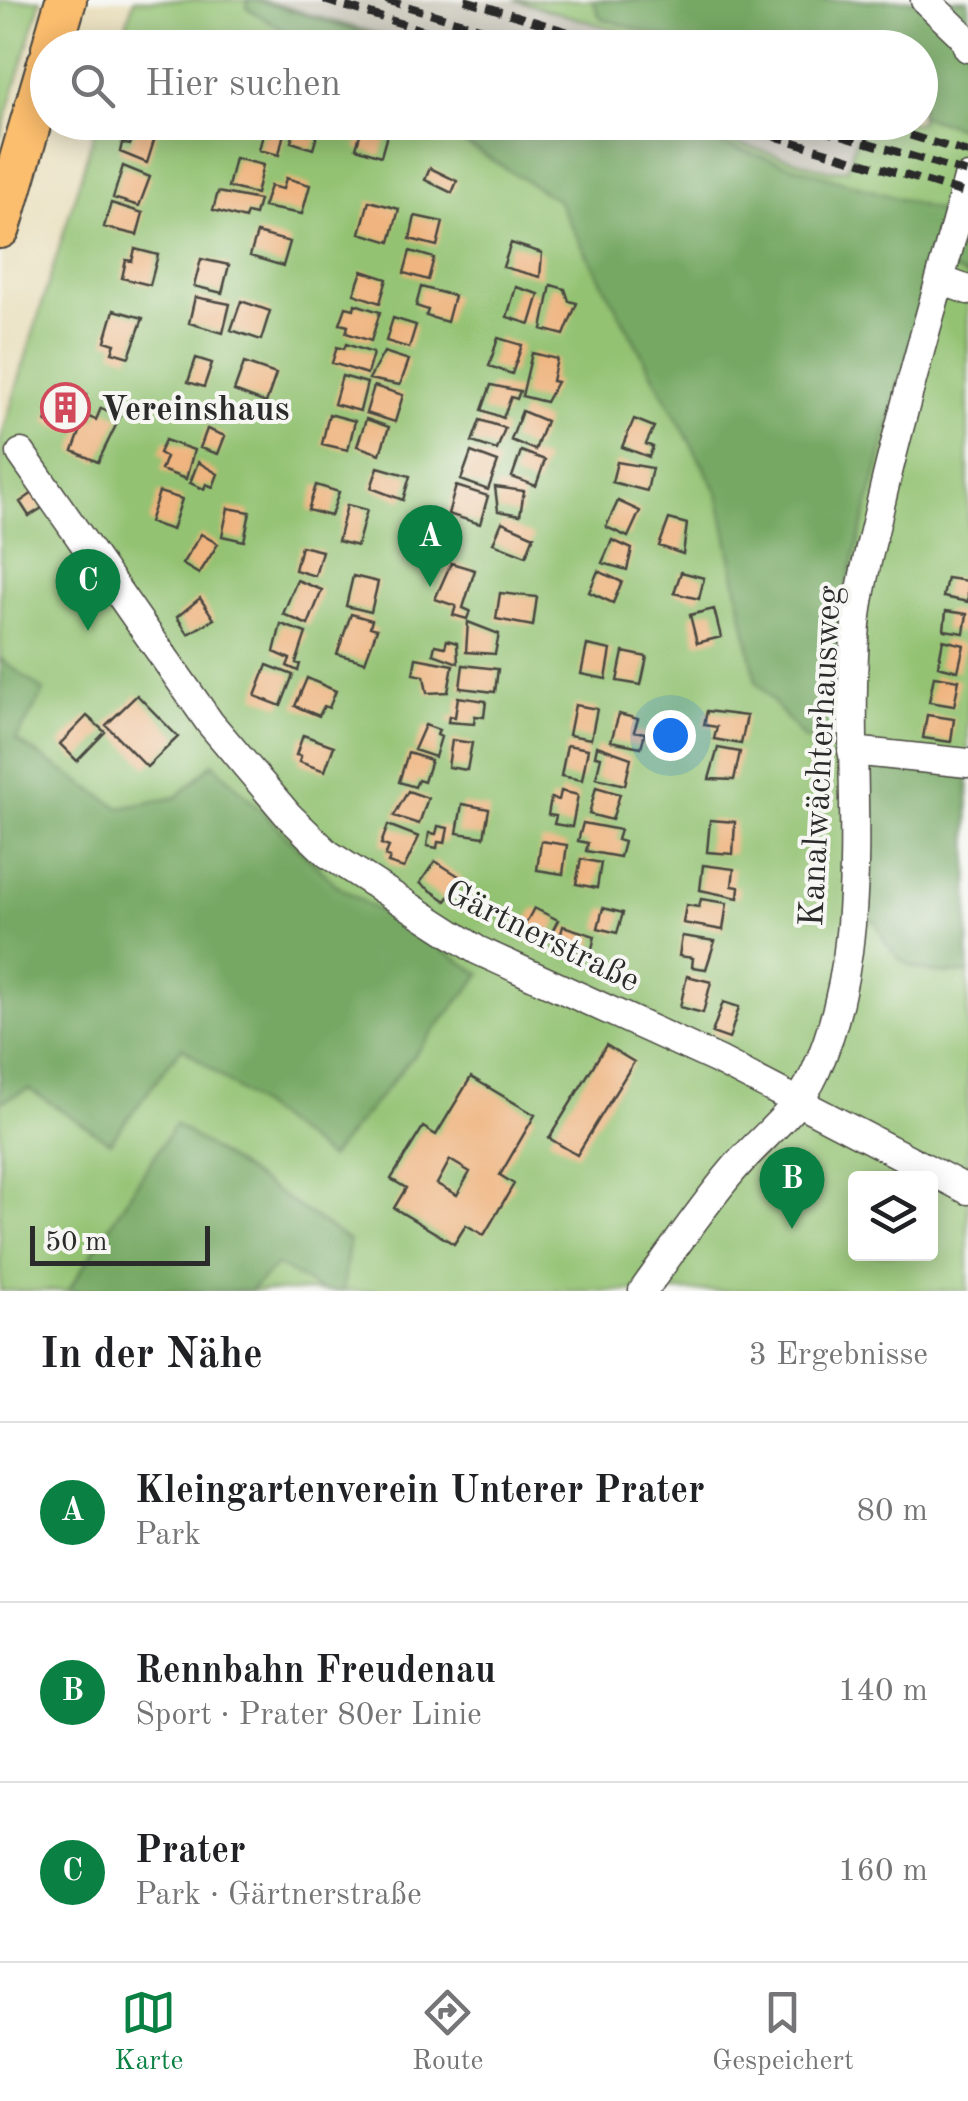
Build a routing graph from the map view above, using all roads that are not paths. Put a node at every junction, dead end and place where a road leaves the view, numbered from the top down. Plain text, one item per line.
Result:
1 (66, 0) edge
2 (925, 0) edge
3 (57, 30) edge
4 (968, 48) edge
5 (30, 126) edge
6 (968, 178) edge
7 (0, 228) edge
8 (955, 285) edge
9 (21, 453) dead end
10 (852, 751) junction
11 (968, 762) edge
12 (800, 1104) junction
13 (968, 1190) edge
14 (643, 1291) edge

1 - 3 highway
2 - 4 street
5 - 7 highway
6 - 8 street, Kanalwächterhausweg
8 - 10 street, Kanalwächterhausweg
9 - 12 street, Gärtnerstraße
10 - 11 street
10 - 12 street, Kanalwächterhausweg
12 - 13 street, Gärtnerstraße
12 - 14 street

